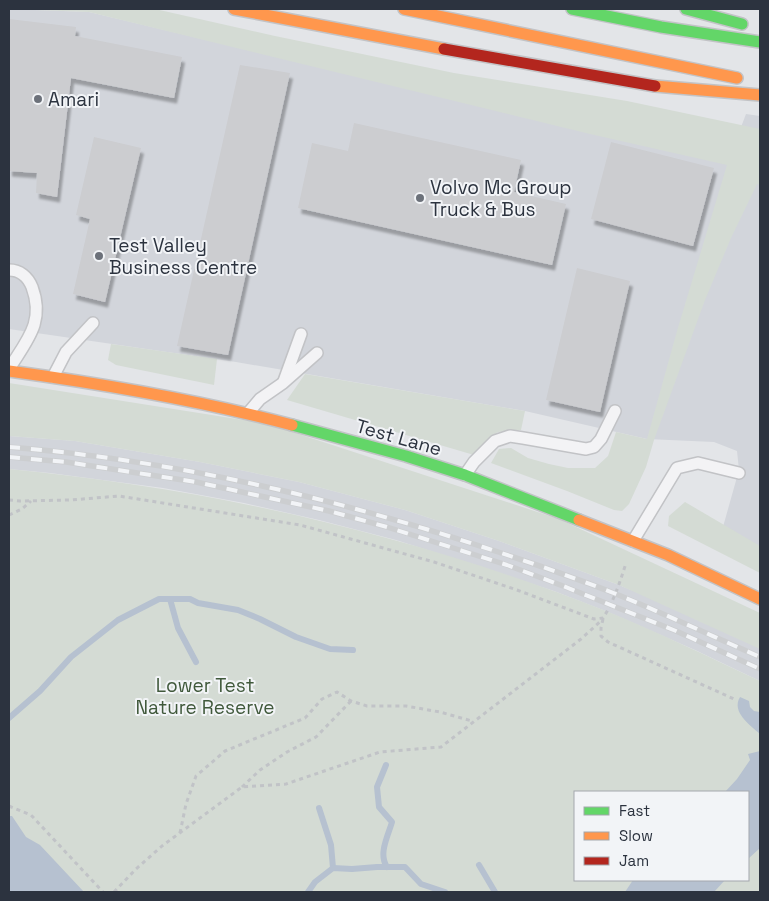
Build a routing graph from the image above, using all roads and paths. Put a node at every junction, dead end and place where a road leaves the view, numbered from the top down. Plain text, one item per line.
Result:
1 (234, 9) edge
2 (404, 9) edge
3 (572, 9) edge
4 (686, 9) edge
5 (751, 26) dead end
6 (760, 42) edge
7 (750, 81) dead end
8 (760, 95) edge
9 (9, 270) edge
10 (93, 324) dead end
11 (301, 334) dead end
12 (318, 353) dead end
13 (9, 370) edge
14 (53, 377) junction
15 (283, 383) junction
16 (615, 411) dead end
17 (248, 413) junction
18 (739, 473) dead end
19 (465, 475) junction
20 (9, 500) edge
21 (31, 501) junction
22 (9, 515) edge
23 (633, 541) junction
24 (760, 599) edge
25 (604, 618) junction
26 (734, 699) dead end
27 (351, 701) junction
28 (473, 721) junction
29 (242, 787) junction
30 (9, 806) edge
31 (180, 833) junction
32 (103, 892) edge
33 (114, 892) edge

1 - 8 main road
2 - 7 main road
3 - 6 main road
4 - 5 main road
9 - 13 lane
10 - 14 lane
11 - 15 lane
12 - 15 lane
13 - 14 main road, Test Lane
14 - 17 main road, Test Lane
15 - 17 lane
16 - 19 lane
17 - 19 main road, Test Lane
18 - 23 lane
19 - 23 main road, Test Lane
20 - 21 path
21 - 22 path
21 - 25 path
23 - 24 main road, Test Lane
23 - 25 path
25 - 26 path
25 - 28 path
27 - 28 path
27 - 29 path
27 - 31 path
28 - 29 path
29 - 31 path
30 - 32 path
31 - 33 path

